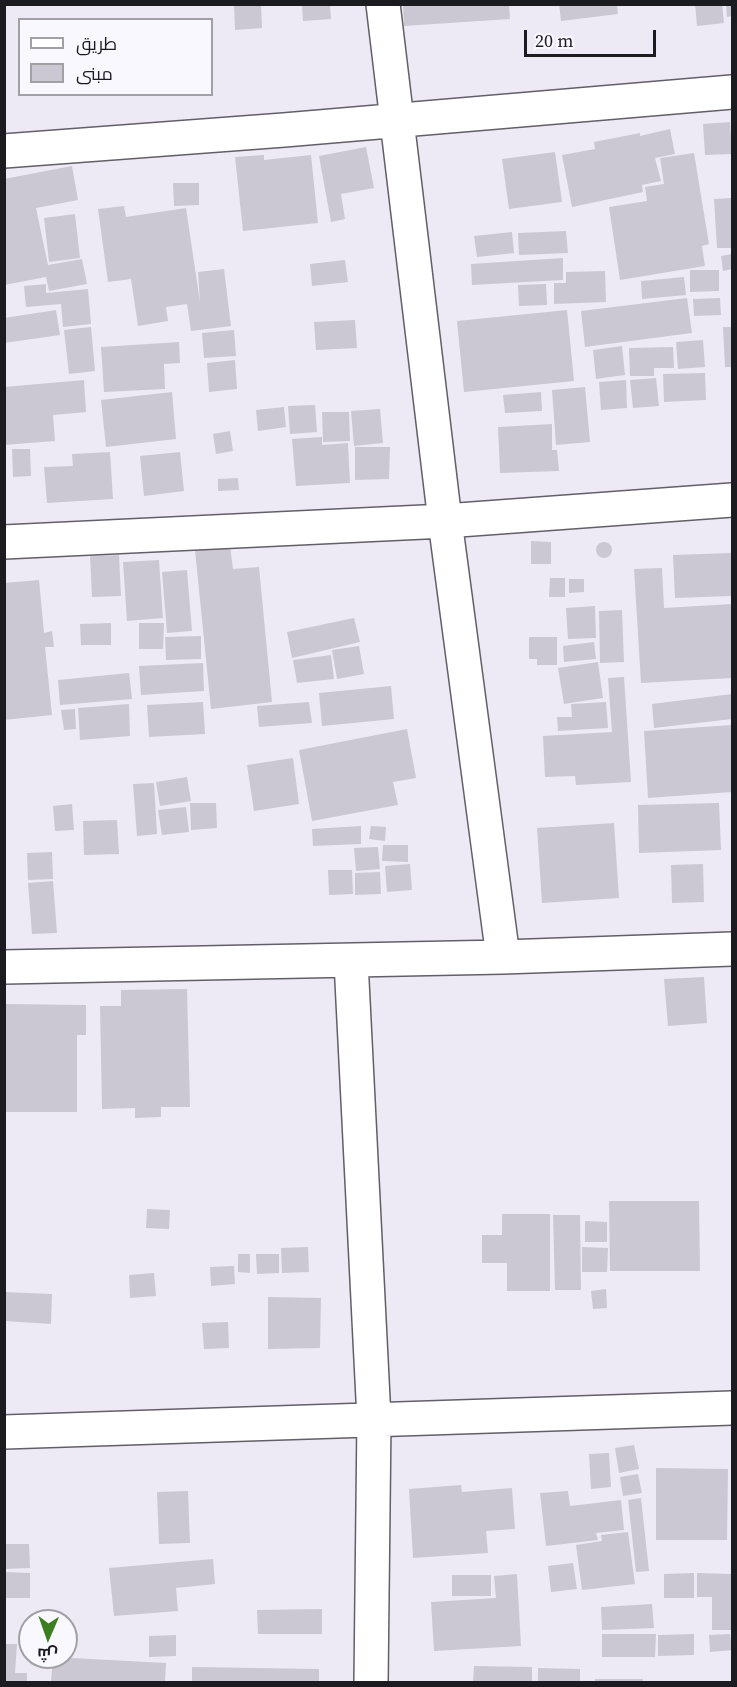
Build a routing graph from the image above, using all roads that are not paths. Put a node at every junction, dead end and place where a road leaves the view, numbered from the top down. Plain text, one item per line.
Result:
1 (383, 4) edge
2 (732, 92) edge
3 (397, 120) junction
4 (4, 151) edge
5 (732, 500) edge
6 (445, 521) junction
7 (4, 542) edge
8 (732, 949) edge
9 (503, 957) junction
10 (351, 961) junction
11 (4, 967) edge
12 (732, 1407) edge
13 (374, 1419) junction
14 (4, 1432) edge
15 (371, 1683) edge

1 - 3 street
2 - 3 street
3 - 4 street
3 - 6 street
5 - 6 street
6 - 7 street
6 - 9 street
8 - 9 street
9 - 10 street
10 - 11 street
10 - 13 street
12 - 13 street
13 - 14 street
13 - 15 street

